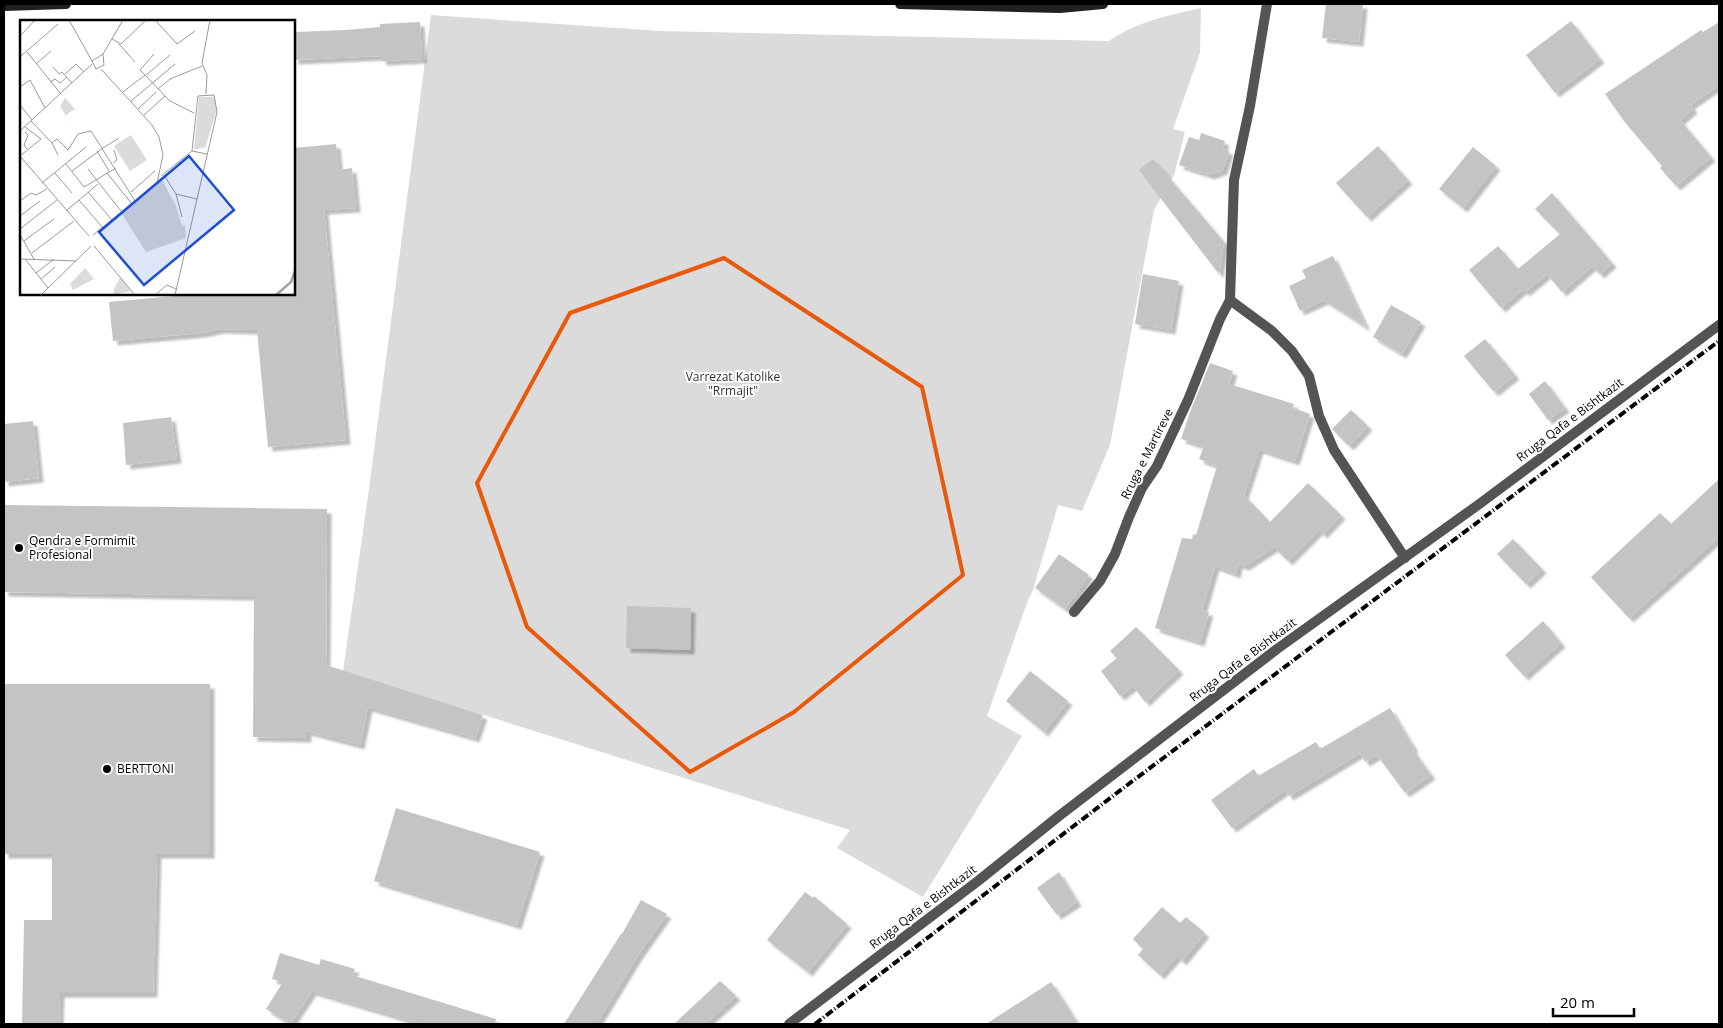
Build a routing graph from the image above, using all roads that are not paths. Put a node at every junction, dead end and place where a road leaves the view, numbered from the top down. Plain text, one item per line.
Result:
1 (66, 4) edge
2 (900, 4) edge
3 (1103, 4) edge
4 (1267, 4) edge
5 (4, 6) edge
6 (1230, 300) junction
7 (1719, 325) edge
8 (1405, 558) junction
9 (1074, 612) dead end
10 (790, 1024) edge

1 - 5 main road
2 - 3 main road
4 - 6 street, Rruga e Martireve
6 - 8 street
6 - 9 street, Rruga e Martireve
7 - 8 street, Rruga Qafa e Bishtkazit
8 - 10 street, Rruga Qafa e Bishtkazit

